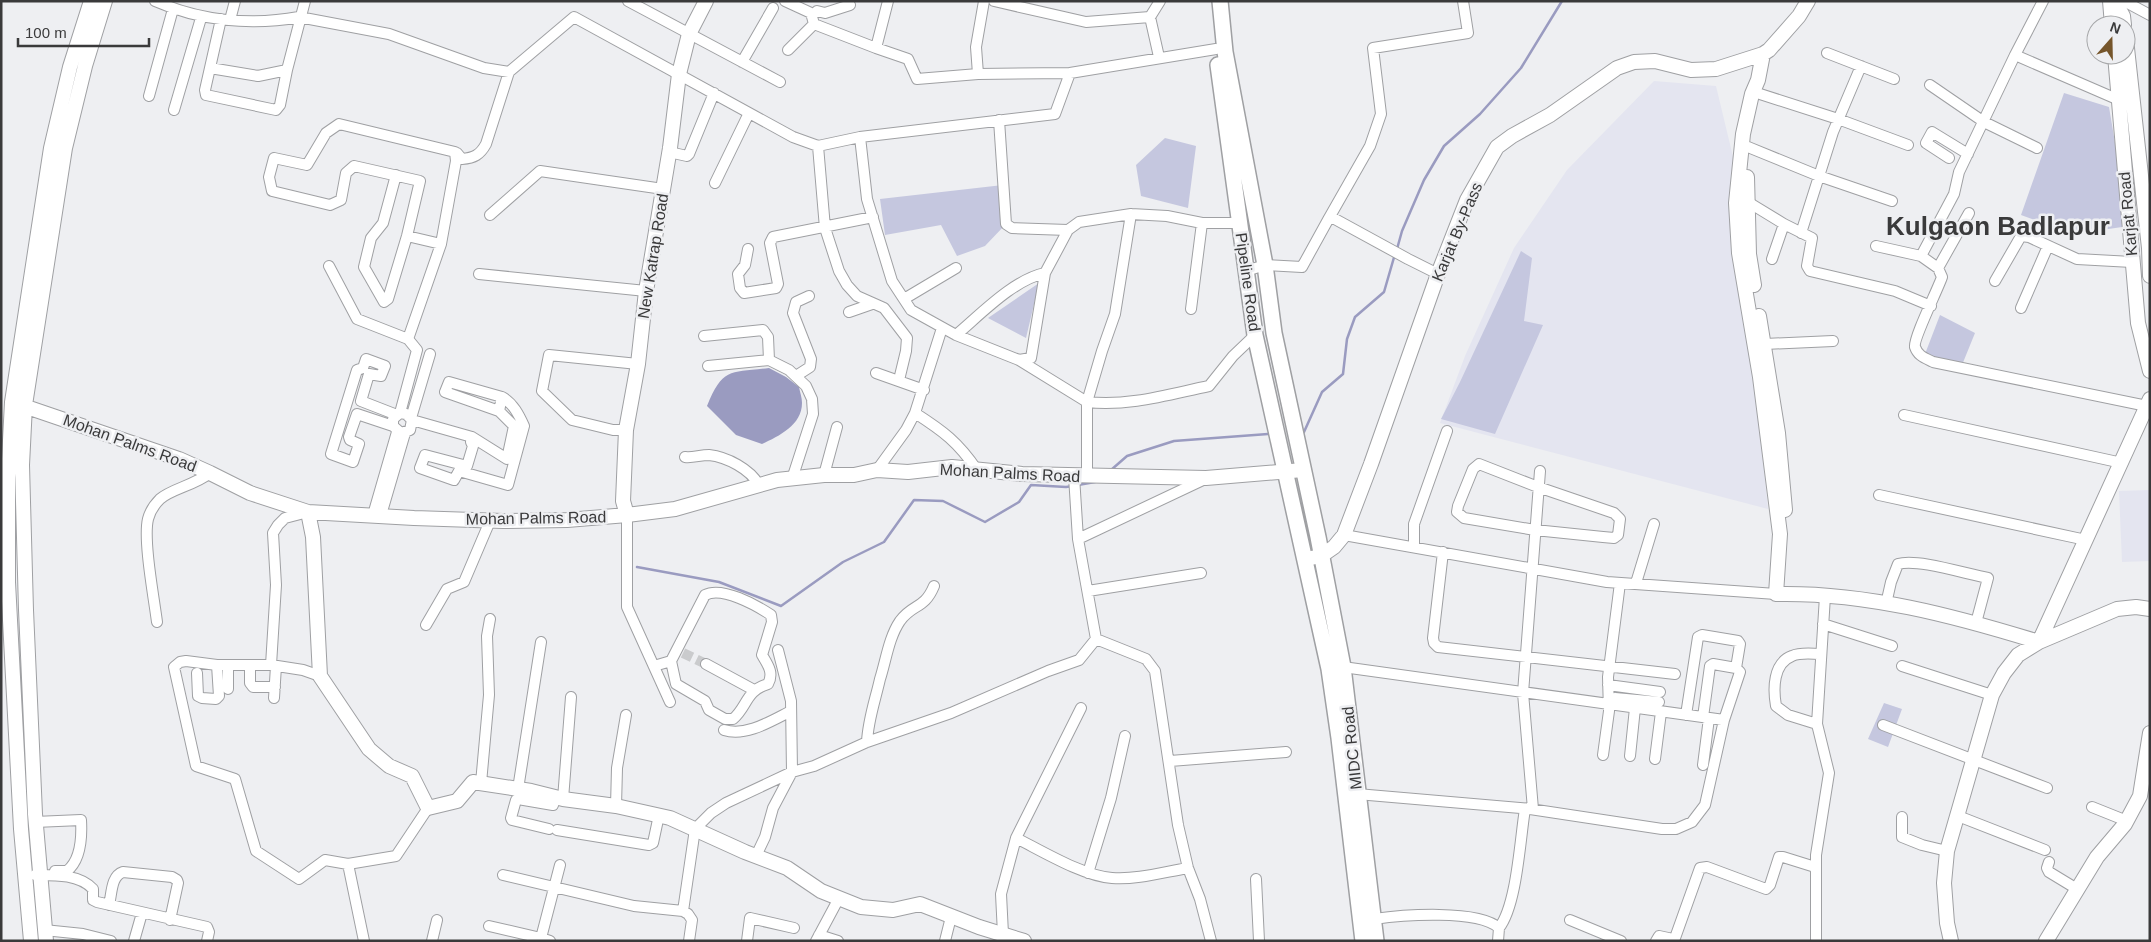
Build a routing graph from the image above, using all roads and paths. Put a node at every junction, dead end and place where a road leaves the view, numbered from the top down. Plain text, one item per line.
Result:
1 (91, 1) edge
2 (105, 1) edge
3 (155, 1) edge
4 (235, 1) edge
5 (305, 1) edge
6 (628, 1) edge
7 (706, 1) edge
8 (785, 1) edge
9 (824, 1) edge
10 (888, 1) edge
11 (984, 1) edge
12 (994, 1) edge
13 (1160, 1) edge
14 (1209, 1) edge
15 (1220, 1) edge
16 (1463, 1) edge
17 (2043, 1) edge
18 (2110, 1) edge
19 (2116, 1) edge
20 (2124, 1) edge
21 (1808, 2) edge
22 (850, 5) dead end
23 (773, 8) dead end
24 (173, 9) junction
25 (814, 12) junction
26 (2111, 15) edge
27 (2123, 15) edge
28 (2150, 15) edge
29 (300, 17) junction
30 (201, 18) junction
31 (1150, 18) junction
32 (225, 20) junction
33 (814, 24) junction
34 (689, 34) junction
35 (876, 48) junction
36 (1216, 49) junction
37 (788, 50) dead end
38 (1827, 53) dead end
39 (1763, 54) junction
40 (2015, 55) junction
41 (1158, 57) junction
42 (742, 62) junction
43 (2116, 65) edge
44 (2129, 65) edge
45 (1861, 66) junction
46 (210, 68) junction
47 (287, 70) junction
48 (509, 72) junction
49 (1070, 73) junction
50 (679, 74) junction
51 (978, 74) junction
52 (1894, 79) dead end
53 (1758, 80) junction
54 (780, 82) dead end
55 (1930, 85) dead end
56 (714, 93) junction
57 (1760, 94) junction
58 (149, 96) dead end
59 (2119, 100) junction
60 (174, 110) dead end
61 (749, 113) junction
62 (1838, 119) junction
63 (998, 120) junction
64 (1984, 122) junction
65 (860, 137) junction
66 (1908, 145) dead end
67 (818, 146) junction
68 (1748, 147) junction
69 (2037, 148) dead end
70 (669, 152) junction
71 (457, 153) junction
72 (1968, 154) junction
73 (1949, 158) dead end
74 (396, 175) junction
75 (1819, 176) junction
76 (716, 183) dead end
77 (663, 189) junction
78 (1741, 199) junction
79 (1892, 201) dead end
80 (1969, 213) dead end
81 (1131, 214) junction
82 (490, 215) dead end
83 (873, 217) junction
84 (1328, 218) junction
85 (1202, 223) junction
86 (1239, 223) junction
87 (1784, 224) junction
88 (824, 228) junction
89 (1068, 230) junction
90 (1801, 233) junction
91 (406, 239) junction
92 (1876, 246) dead end
93 (2048, 246) junction
94 (439, 247) junction
95 (748, 249) dead end
96 (1920, 256) junction
97 (1772, 259) dead end
98 (2132, 262) junction
99 (1265, 265) junction
100 (329, 266) dead end
101 (956, 268) dead end
102 (1938, 268) junction
103 (1246, 271) junction
104 (1045, 272) junction
105 (480, 274) dead end
106 (1438, 274) junction
107 (2150, 276) edge
108 (1995, 281) dead end
109 (646, 291) junction
110 (809, 296) dead end
111 (904, 299) junction
112 (872, 304) junction
113 (1931, 306) junction
114 (2021, 308) dead end
115 (1191, 309) dead end
116 (849, 312) dead end
117 (942, 328) junction
118 (956, 335) junction
119 (1255, 335) junction
120 (704, 336) dead end
121 (2146, 336) edge
122 (408, 339) junction
123 (1833, 340) dead end
124 (1765, 344) junction
125 (430, 354) dead end
126 (769, 360) junction
127 (1019, 360) junction
128 (638, 364) junction
129 (708, 366) dead end
130 (2150, 371) edge
131 (876, 373) dead end
132 (796, 376) junction
133 (899, 380) junction
134 (924, 390) junction
135 (502, 398) junction
136 (1087, 402) junction
137 (2148, 402) edge
138 (19, 403) junction
139 (499, 411) junction
140 (915, 413) junction
141 (399, 414) junction
142 (1904, 415) dead end
143 (412, 419) junction
144 (837, 426) dead end
145 (398, 430) junction
146 (626, 430) junction
147 (1447, 431) dead end
148 (472, 437) junction
149 (685, 457) dead end
150 (2122, 463) junction
151 (877, 470) junction
152 (977, 470) junction
153 (1303, 470) junction
154 (1540, 471) dead end
155 (210, 473) junction
156 (1286, 473) junction
157 (824, 475) junction
158 (1082, 478) junction
159 (1206, 478) junction
160 (792, 479) junction
161 (759, 485) junction
162 (1538, 487) junction
163 (1879, 495) dead end
164 (308, 512) junction
165 (377, 515) junction
166 (626, 515) junction
167 (490, 521) junction
168 (1654, 524) dead end
169 (1535, 530) junction
170 (1344, 534) junction
171 (1078, 539) junction
172 (2086, 540) junction
173 (1414, 547) junction
174 (1443, 552) junction
175 (1314, 557) junction
176 (1532, 568) junction
177 (1201, 573) dead end
178 (1620, 583) junction
179 (1636, 583) junction
180 (934, 586) dead end
181 (1088, 591) junction
182 (1780, 594) junction
183 (1825, 596) junction
184 (1886, 604) junction
185 (2150, 609) edge
186 (9, 610) junction
187 (26, 610) junction
188 (490, 619) dead end
189 (157, 622) dead end
190 (1976, 623) junction
191 (1823, 624) junction
192 (426, 625) dead end
193 (1096, 639) junction
194 (542, 642) dead end
195 (2039, 642) junction
196 (1892, 646) dead end
197 (778, 650) dead end
198 (1821, 654) junction
199 (1526, 656) junction
200 (671, 661) junction
201 (706, 664) tunnel mouth
202 (250, 665) junction
203 (273, 665) junction
204 (221, 666) junction
205 (654, 666) junction
206 (1610, 666) junction
207 (1902, 666) dead end
208 (1344, 667) junction
209 (1736, 668) junction
210 (1675, 674) dead end
211 (320, 676) junction
212 (1611, 686) junction
213 (275, 687) junction
214 (228, 689) dead end
215 (754, 690) junction
216 (1523, 693) junction
217 (1992, 695) junction
218 (571, 697) dead end
219 (274, 698) dead end
220 (670, 702) dead end
221 (1620, 702) junction
222 (1608, 704) junction
223 (1658, 704) junction
224 (1638, 706) junction
225 (1081, 708) dead end
226 (791, 711) junction
227 (626, 715) dead end
228 (1686, 715) junction
229 (1706, 718) junction
230 (1724, 720) junction
231 (1816, 724) junction
232 (1883, 725) dead end
233 (724, 730) dead end
234 (2150, 734) edge
235 (1125, 736) dead end
236 (867, 742) junction
237 (1286, 752) dead end
238 (1603, 755) dead end
239 (1630, 756) dead end
240 (1655, 759) dead end
241 (1975, 760) junction
242 (1170, 761) junction
243 (1703, 765) dead end
244 (792, 772) junction
245 (481, 783) junction
246 (2047, 788) dead end
247 (518, 789) junction
248 (2145, 791) edge
249 (1357, 794) junction
250 (560, 798) junction
251 (616, 806) junction
252 (2092, 807) dead end
253 (428, 808) junction
254 (1528, 809) junction
255 (20, 814) junction
256 (658, 815) junction
257 (1958, 816) junction
258 (1902, 817) dead end
259 (35, 818) junction
260 (2127, 821) junction
261 (695, 829) junction
262 (1016, 838) junction
263 (2046, 850) dead end
264 (1947, 851) junction
265 (756, 856) junction
266 (2049, 862) dead end
267 (348, 864) junction
268 (560, 865) dead end
269 (1815, 867) junction
270 (1188, 868) junction
271 (40, 873) junction
272 (1088, 873) junction
273 (24, 875) junction
274 (503, 875) dead end
275 (1256, 879) dead end
276 (555, 888) junction
277 (2076, 889) junction
278 (839, 898) junction
279 (109, 905) junction
280 (682, 911) junction
281 (142, 912) junction
282 (951, 917) junction
283 (1374, 919) junction
284 (170, 920) junction
285 (437, 920) dead end
286 (1570, 920) dead end
287 (489, 926) dead end
288 (794, 928) dead end
289 (1499, 928) junction
290 (1003, 934) junction
291 (45, 935) edge
292 (817, 938) edge
293 (547, 940) edge
294 (31, 941) edge
295 (111, 941) edge
296 (134, 941) edge
297 (207, 941) edge
298 (364, 941) edge
299 (432, 941) edge
300 (689, 941) edge
301 (747, 941) edge
302 (838, 941) edge
303 (945, 941) edge
304 (1024, 941) edge
305 (1211, 941) edge
306 (1259, 941) edge
307 (1363, 941) edge
308 (1376, 941) edge
309 (1498, 941) edge
310 (1621, 941) edge
311 (1656, 941) edge
312 (1816, 941) edge
313 (1951, 941) edge
314 (2046, 941) edge

1 - 138 street
2 - 138 street
3 - 24 street
4 - 32 street
5 - 29 street
6 - 34 street
7 - 34 street, New Katrap Road
8 - 25 street
9 - 25 street
10 - 35 street
11 - 51 street
12 - 31 street
13 - 31 street
14 - 36 main road, Pipeline Road
15 - 99 main road, Pipeline Road
16 - 84 street
17 - 40 street
18 - 26 street
19 - 27 street
20 - 28 street
21 - 39 street, Karjat By-Pass
22 - 25 street
23 - 42 street
24 - 30 street
24 - 58 street
25 - 33 street
29 - 32 street
29 - 47 street
29 - 48 street
30 - 32 street
30 - 60 street
31 - 41 street
32 - 46 street
33 - 35 street
33 - 37 street
34 - 42 street
34 - 50 street, New Katrap Road
35 - 51 street
36 - 41 street
36 - 86 main road, Pipeline Road
38 - 45 street
39 - 53 street
39 - 106 street, Karjat By-Pass
40 - 59 street
40 - 64 street
41 - 49 street
42 - 54 street
43 - 59 street, Karjat Road
44 - 107 street, Karjat Road
45 - 52 street
45 - 62 street
46 - 47 street
46 - 47 street
48 - 50 street
48 - 71 street
49 - 51 street
49 - 63 street
50 - 56 street
50 - 70 street, New Katrap Road
53 - 57 street
53 - 78 street
55 - 64 street
56 - 61 street
56 - 70 street
57 - 62 street
57 - 68 street
59 - 98 street, Karjat Road
61 - 67 street
61 - 76 street
62 - 66 street
62 - 75 street
63 - 65 street
63 - 89 street
64 - 69 street
64 - 72 street
65 - 67 street
65 - 83 street
67 - 88 street
68 - 75 street
68 - 78 street
70 - 77 street, New Katrap Road
71 - 74 street
71 - 94 street
72 - 73 street
72 - 96 street
74 - 91 street
74 - 91 street
75 - 79 street
75 - 90 street
77 - 82 street
77 - 109 street, New Katrap Road
78 - 87 street
78 - 124 street
78 - 182 street
80 - 102 street
81 - 85 street
81 - 89 street
81 - 136 street
83 - 88 street
83 - 111 street
84 - 99 street
84 - 106 street
85 - 86 street
85 - 115 street
86 - 103 main road, Pipeline Road
87 - 90 street
87 - 97 street
88 - 95 street
88 - 112 street
89 - 104 street
90 - 113 street
91 - 94 street
92 - 96 street
93 - 98 street
93 - 108 street
93 - 114 street
94 - 122 street
96 - 102 street
98 - 121 street, Karjat Road
99 - 103 street
99 - 153 main road, Pipeline Road
100 - 122 street
101 - 111 street
102 - 113 street
103 - 119 main road, Pipeline Road
104 - 118 street
104 - 127 street
105 - 109 street
106 - 170 street, Karjat By-Pass
109 - 128 street, New Katrap Road
110 - 132 street
111 - 117 street
112 - 116 street
112 - 133 street
113 - 137 street
117 - 118 street
117 - 134 street
118 - 127 street
119 - 136 street
119 - 156 main road, Pipeline Road
120 - 126 street
121 - 130 street, Karjat Road
122 - 141 street
123 - 124 street
124 - 182 street
125 - 143 street
126 - 129 street
126 - 132 street
127 - 136 street
128 - 146 street, New Katrap Road
128 - 146 street
131 - 133 street
132 - 160 street
133 - 134 street
134 - 140 street
135 - 139 street
135 - 139 street
135 - 148 street
136 - 158 street
137 - 150 street
138 - 155 street, Mohan Palms Road
138 - 186 street
138 - 187 street
139 - 148 street
140 - 151 street
140 - 152 street
141 - 143 street
141 - 145 street
141 - 145 street
142 - 150 street
143 - 145 street
143 - 148 street
144 - 157 street
145 - 165 street
146 - 166 street, New Katrap Road
147 - 173 street
149 - 161 street
150 - 172 street
151 - 152 street, Mohan Palms Road
151 - 157 street, Mohan Palms Road
152 - 158 street, Mohan Palms Road
153 - 156 street
153 - 175 main road, Pipeline Road
154 - 162 street
155 - 164 street, Mohan Palms Road
155 - 189 street
156 - 159 street
156 - 175 main road, Pipeline Road
157 - 160 street, Mohan Palms Road
158 - 159 street
158 - 171 street
159 - 171 street
160 - 161 street, Mohan Palms Road
161 - 166 street, Mohan Palms Road
162 - 169 street
162 - 169 street
162 - 169 street
163 - 172 street
164 - 165 street, Mohan Palms Road
164 - 203 street
164 - 211 street
165 - 167 street, Mohan Palms Road
166 - 167 street, Mohan Palms Road
166 - 205 street
167 - 192 street
168 - 179 street
169 - 176 street
170 - 173 street
170 - 175 street, Karjat By-Pass
171 - 181 street
172 - 195 street
173 - 174 street
174 - 176 street
174 - 199 street
175 - 208 main road, MIDC Road
175 - 307 main road, MIDC Road
176 - 178 street
176 - 199 street
177 - 181 street
178 - 179 street
178 - 206 street
179 - 182 street
180 - 236 street
181 - 193 street
182 - 183 street
183 - 184 street
183 - 191 street
184 - 190 street
184 - 190 street
185 - 195 street
186 - 187 street
186 - 255 street
187 - 259 street
188 - 245 street
190 - 195 street
191 - 196 street
191 - 198 street
193 - 236 street
193 - 242 street
194 - 247 street
195 - 217 street
197 - 226 street
198 - 231 street
198 - 231 street
199 - 206 street
199 - 216 street
200 - 205 street
200 - 215 street
200 - 215 street
201 - 215 street
202 - 203 street
202 - 204 street
202 - 213 street
203 - 211 street
203 - 213 street
204 - 204 street
204 - 214 street
204 - 267 street
205 - 220 street
206 - 210 street
206 - 212 street
207 - 217 street
208 - 216 street
208 - 249 main road, MIDC Road
209 - 228 street
209 - 229 street
209 - 230 street
211 - 253 street
212 - 221 street
212 - 222 street
212 - 223 street
213 - 219 street
216 - 222 street
216 - 254 street
217 - 241 street
218 - 250 street
221 - 222 street
221 - 224 street
222 - 238 street
223 - 224 street
223 - 228 street
223 - 240 street
224 - 239 street
225 - 262 street
226 - 233 street
226 - 244 street
227 - 251 street
228 - 229 street
229 - 230 street
229 - 243 street
230 - 254 street
231 - 269 street
232 - 241 street
234 - 248 street
235 - 272 street
236 - 244 street
237 - 242 street
241 - 246 street
241 - 257 street
242 - 270 street
244 - 261 street
244 - 265 street
245 - 247 street
245 - 253 street
247 - 250 street
248 - 260 street
249 - 254 street
249 - 283 main road, MIDC Road
250 - 251 street
250 - 256 street
251 - 256 street
252 - 260 street
253 - 267 street
254 - 289 street
255 - 259 street
255 - 273 street
256 - 261 street
257 - 263 street
257 - 264 street
258 - 264 street
259 - 271 street
259 - 271 street
260 - 277 street
261 - 265 street
261 - 280 street
262 - 272 street
262 - 290 street
264 - 313 street
265 - 278 street
266 - 277 street
267 - 298 street
268 - 276 street
269 - 311 street
269 - 312 street
270 - 272 street
270 - 305 street
271 - 273 street
271 - 279 street
271 - 291 street
273 - 294 street
274 - 276 street
275 - 306 street
276 - 280 street
276 - 293 street
277 - 314 street
278 - 282 street
278 - 292 street
279 - 281 street
279 - 284 street
280 - 300 street
281 - 284 street
281 - 296 street
282 - 290 street
282 - 303 street
283 - 289 street
283 - 308 main road, MIDC Road
284 - 297 street
285 - 299 street
286 - 310 street
287 - 293 street
288 - 301 street
289 - 309 street
290 - 304 street
291 - 295 street
292 - 302 street

